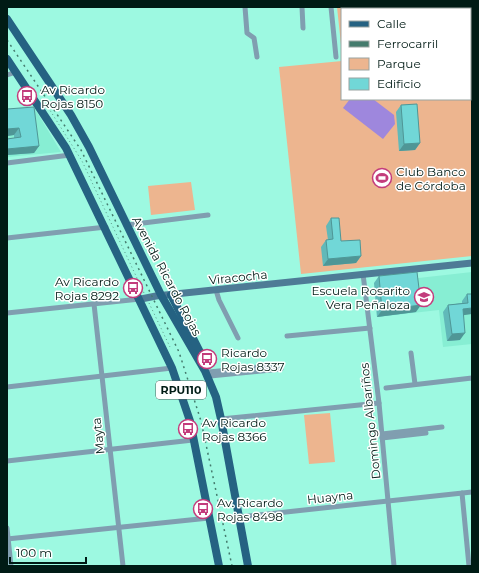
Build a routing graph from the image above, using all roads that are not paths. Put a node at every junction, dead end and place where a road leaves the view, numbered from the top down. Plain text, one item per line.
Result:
1 (245, 7) edge
2 (302, 7) edge
3 (331, 7) edge
4 (7, 19) edge
5 (304, 28) dead end
6 (336, 56) dead end
7 (257, 57) dead end
8 (7, 59) edge
9 (16, 72) junction
10 (7, 75) edge
11 (70, 155) junction
12 (7, 163) edge
13 (208, 215) dead end
14 (126, 225) junction
15 (106, 227) junction
16 (7, 238) edge
17 (472, 263) edge
18 (363, 274) junction
19 (216, 290) junction
20 (162, 295) junction
21 (171, 295) junction
22 (141, 299) junction
23 (94, 304) junction
24 (7, 313) edge
25 (370, 328) junction
26 (287, 336) dead end
27 (238, 338) dead end
28 (411, 353) dead end
29 (270, 366) dead end
30 (172, 368) junction
31 (281, 369) dead end
32 (210, 374) junction
33 (102, 377) junction
34 (472, 378) edge
35 (415, 384) junction
36 (7, 387) edge
37 (386, 388) dead end
38 (216, 397) junction
39 (379, 403) junction
40 (221, 419) junction
41 (442, 427) dead end
42 (426, 433) dead end
43 (382, 436) junction
44 (193, 440) junction
45 (109, 450) junction
46 (7, 460) edge
47 (472, 492) edge
48 (462, 493) junction
49 (387, 501) junction
50 (239, 517) junction
51 (209, 518) junction
52 (7, 528) edge
53 (118, 528) junction
54 (8, 539) edge
55 (11, 566) edge
56 (122, 566) edge
57 (219, 566) edge
58 (248, 566) edge
59 (394, 566) edge
60 (469, 566) edge

1 - 7 street
2 - 5 street
3 - 6 street
4 - 14 main road, Avenida Ricardo Rojas / RPU110
8 - 9 main road, RPU110
9 - 10 street
9 - 11 main road, RPU110
11 - 12 street
11 - 15 main road, RPU110
13 - 14 street
14 - 20 main road, Avenida Ricardo Rojas / RPU110
15 - 16 street
15 - 22 main road, RPU110
17 - 18 main road, Viracocha
18 - 19 main road, Viracocha
18 - 25 street, Domingo Albariños
19 - 21 main road, Viracocha
19 - 27 street
20 - 21 main road, Viracocha
20 - 22 main road, Viracocha
20 - 38 main road, Avenida Ricardo Rojas / RPU110
21 - 32 main road
22 - 23 street, Viracocha
22 - 30 main road, RPU110
23 - 24 street, Viracocha
23 - 33 street, Mayta
25 - 26 street
25 - 39 street, Domingo Albariños
28 - 35 street
29 - 32 street
30 - 33 street
30 - 44 main road, RPU110
31 - 32 street
32 - 38 main road
33 - 36 street
33 - 45 street, Mayta
34 - 35 street
35 - 37 street
38 - 40 main road, Avenida Ricardo Rojas / RPU110
39 - 40 street
39 - 43 street, Domingo Albariños
40 - 50 main road, Avenida Ricardo Rojas / RPU110
41 - 43 street
42 - 43 street
43 - 49 street, Domingo Albariños
44 - 45 street
44 - 51 main road, RPU110
45 - 46 street
45 - 53 street, Mayta
47 - 48 street, Huayna
48 - 49 street, Huayna
48 - 60 street
49 - 50 street, Huayna
49 - 59 street, Domingo Albariños
50 - 58 main road, Avenida Ricardo Rojas / RPU110
51 - 53 street
51 - 57 main road, RPU110
52 - 54 street
53 - 54 street
53 - 56 street, Mayta
54 - 55 street

